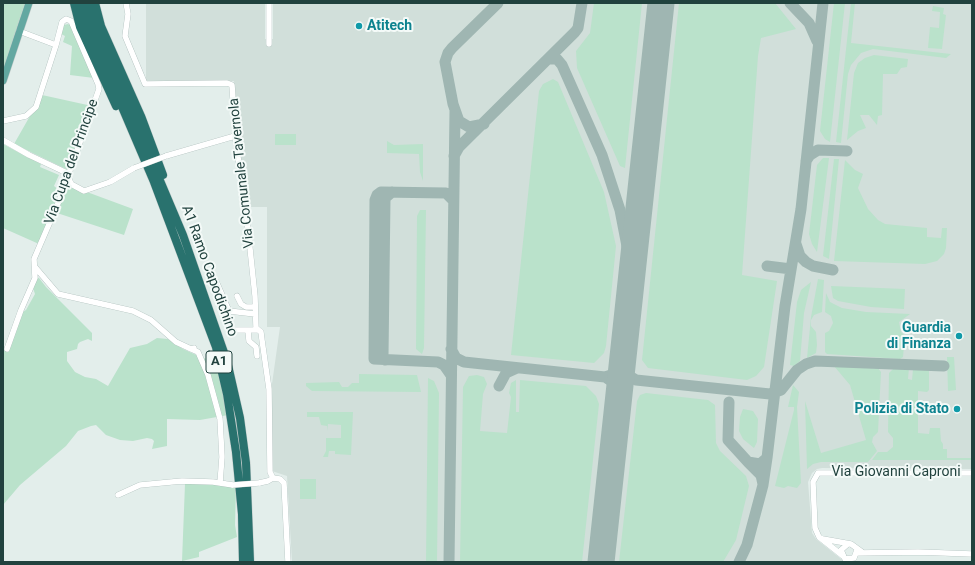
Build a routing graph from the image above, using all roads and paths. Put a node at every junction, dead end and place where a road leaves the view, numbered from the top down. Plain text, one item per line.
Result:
1 (29, 3) edge
2 (74, 3) edge
3 (80, 3) edge
4 (88, 3) edge
5 (95, 3) edge
6 (126, 3) edge
7 (269, 3) edge
8 (19, 31) junction
9 (56, 44) junction
10 (269, 44) dead end
11 (3, 81) edge
12 (3, 122) edge
13 (235, 136) junction
14 (3, 140) edge
15 (69, 174) junction
16 (154, 182) junction
17 (169, 202) junction
18 (35, 267) junction
19 (216, 281) dead end
20 (238, 296) dead end
21 (256, 307) junction
22 (256, 314) junction
23 (229, 330) dead end
24 (258, 330) junction
25 (248, 331) junction
26 (7, 350) dead end
27 (257, 356) dead end
28 (972, 473) edge
29 (273, 478) junction
30 (220, 483) junction
31 (118, 495) dead end
32 (821, 538) junction
33 (848, 544) junction
34 (858, 554) edge
35 (972, 554) edge
36 (845, 559) edge
37 (243, 562) edge
38 (250, 562) edge
39 (288, 562) edge

1 - 8 main road
2 - 16 highway
3 - 16 highway, A1 Ramo Capodichino / A1
4 - 17 highway, A1 Ramo Capodichino / A1
5 - 17 highway
6 - 13 street, Via Comunale Tavernola
7 - 10 street
8 - 9 street
8 - 11 main road
9 - 12 street
9 - 15 street, Via Cupa del Principe
13 - 15 street, bridge
13 - 21 street, Via Comunale Tavernola
14 - 15 street
15 - 18 street, Via Cupa del Principe
16 - 37 highway, A1 Ramo Capodichino / A1
17 - 38 highway, A1 Ramo Capodichino / A1
18 - 26 street, Via Cupa del Principe
18 - 30 street
19 - 22 street
20 - 21 street
21 - 22 street, Via Comunale Tavernola
22 - 24 street, Via Comunale Tavernola
23 - 25 street
24 - 25 street
24 - 29 street, Via Comunale Tavernola
25 - 27 street
28 - 32 street, Via Giovanni Caproni
29 - 30 street, bridge
29 - 39 street
30 - 31 street
32 - 33 street
32 - 36 street
33 - 34 street
33 - 36 street
34 - 35 street
34 - 36 street

